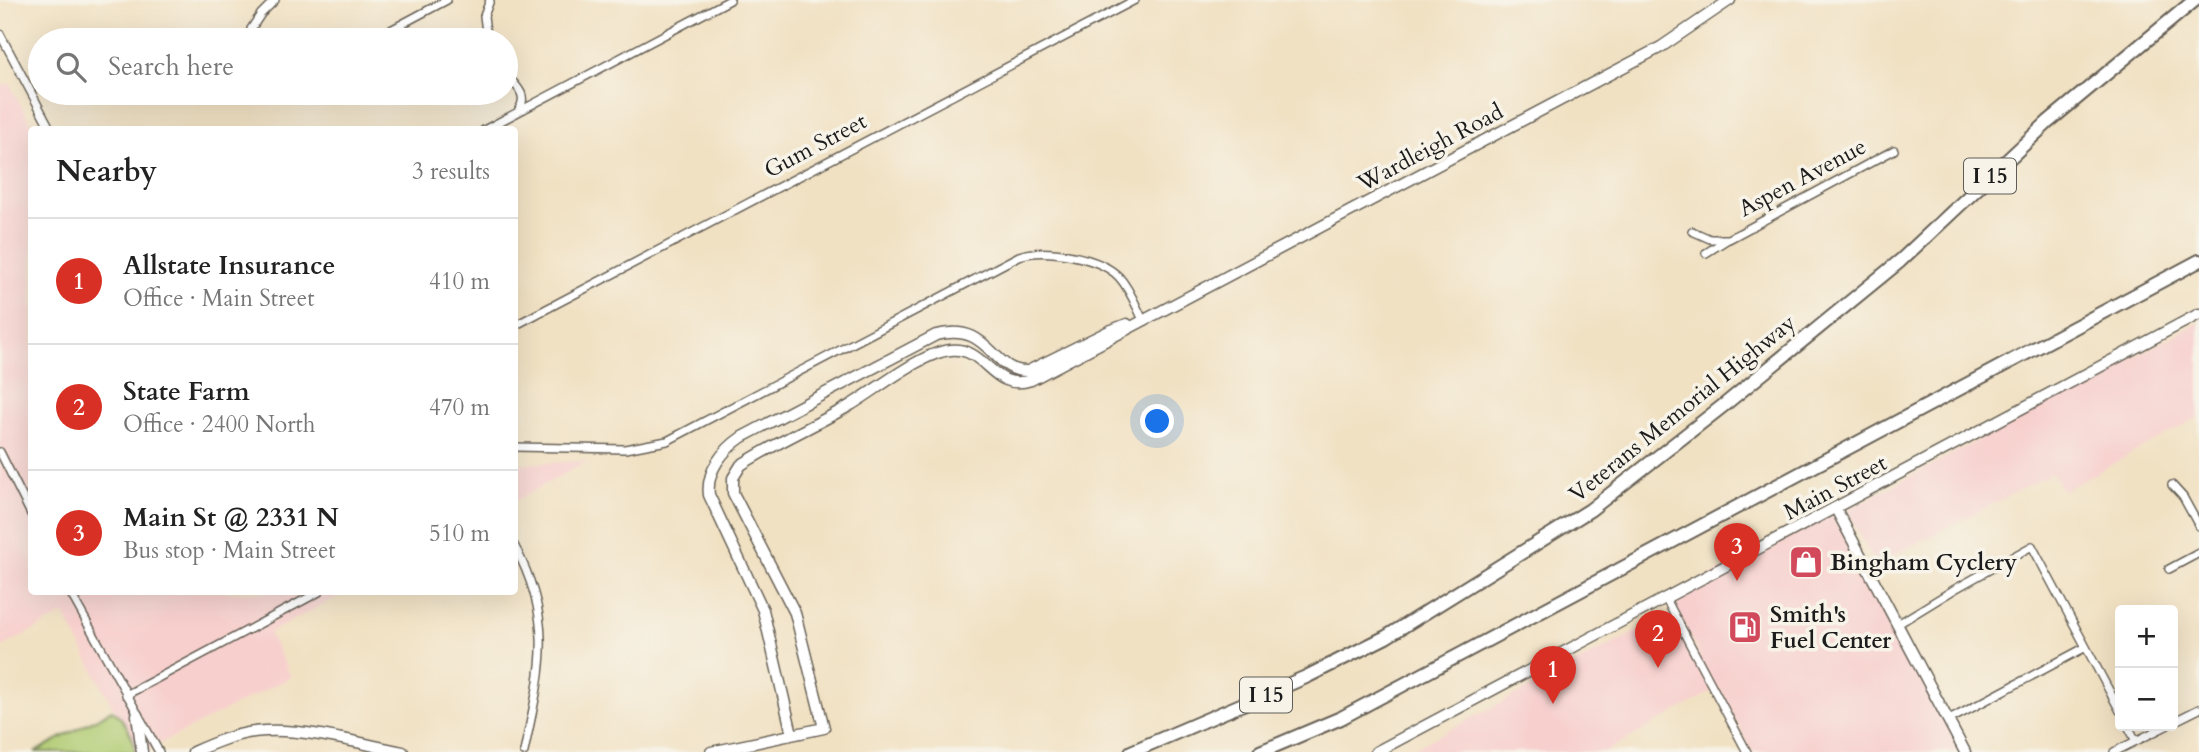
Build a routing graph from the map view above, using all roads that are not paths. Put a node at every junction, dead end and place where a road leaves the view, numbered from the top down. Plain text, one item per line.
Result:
1 (275, 0) edge
2 (447, 0) edge
3 (490, 0) edge
4 (730, 0) edge
5 (1135, 0) edge
6 (1730, 0) edge
7 (2195, 0) edge
8 (252, 28) edge
9 (394, 28) edge
10 (485, 28) edge
11 (0, 34) edge
12 (28, 87) edge
13 (518, 88) edge
14 (38, 105) edge
15 (517, 112) junction
16 (49, 126) edge
17 (491, 126) edge
18 (1894, 150) dead end
19 (1692, 231) dead end
20 (1729, 239) junction
21 (1706, 253) dead end
22 (2199, 261) edge
23 (2199, 314) edge
24 (1143, 320) junction
25 (518, 324) edge
26 (518, 447) edge
27 (0, 452) edge
28 (2172, 485) dead end
29 (28, 508) edge
30 (1836, 509) junction
31 (2199, 526) edge
32 (2199, 553) edge
33 (518, 554) edge
34 (2169, 569) dead end
35 (73, 595) edge
36 (313, 595) edge
37 (1666, 599) junction
38 (1898, 624) junction
39 (2086, 647) junction
40 (126, 695) junction
41 (2115, 702) edge
42 (2199, 709) edge
43 (137, 715) junction
44 (1949, 720) junction
45 (2178, 720) edge
46 (2131, 731) edge
47 (2156, 731) edge
48 (792, 734) junction
49 (2136, 741) junction
50 (142, 752) edge
51 (159, 752) edge
52 (193, 752) edge
53 (403, 752) edge
54 (524, 752) edge
55 (712, 752) edge
56 (1131, 752) edge
57 (1260, 752) edge
58 (1376, 752) edge
59 (1747, 752) edge
60 (1965, 752) edge
61 (2113, 752) edge

1 - 8 street
2 - 9 street
3 - 10 street
4 - 15 street
5 - 25 street, Gum Street
6 - 24 main road, Wardleigh Road
7 - 56 highway, Veterans Memorial Highway / I 15
11 - 12 street
13 - 15 street
14 - 16 street
15 - 17 street
18 - 20 street, Aspen Avenue
19 - 20 street, Aspen Avenue
20 - 21 street, Aspen Avenue
22 - 57 highway, I 15
23 - 30 main road, Main Street
24 - 26 street
24 - 48 main road
24 - 48 main road
27 - 29 street
28 - 31 street
30 - 37 main road, Main Street
30 - 38 main road
32 - 34 street
33 - 54 street
35 - 40 street
36 - 40 street
37 - 58 main road, Main Street
37 - 59 street
38 - 39 street
38 - 44 main road
39 - 41 street
39 - 44 street
40 - 43 street
42 - 45 street
43 - 50 main road
43 - 51 street
44 - 60 main road
46 - 49 street
47 - 49 street
48 - 55 main road
49 - 61 street
52 - 53 main road

